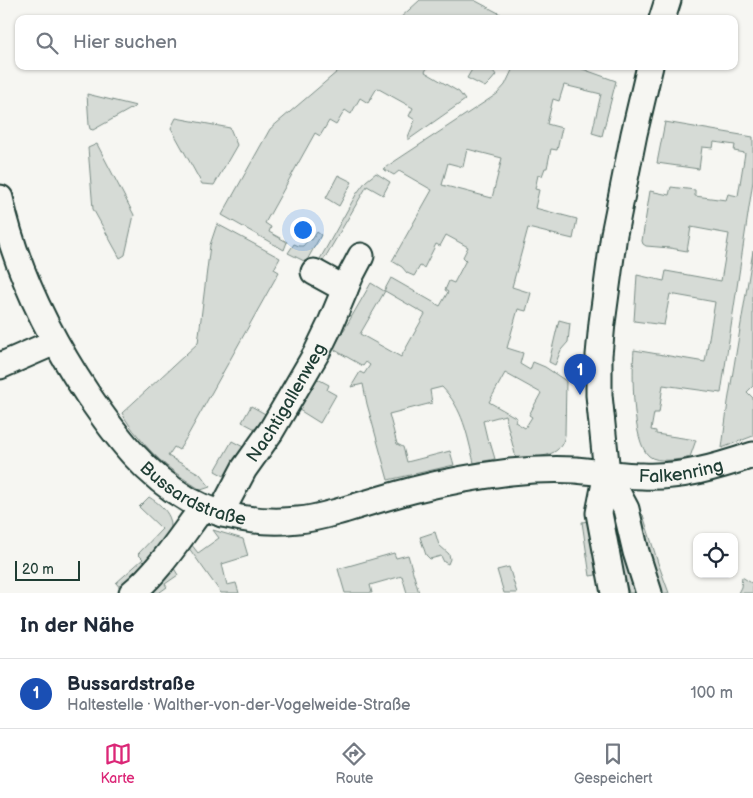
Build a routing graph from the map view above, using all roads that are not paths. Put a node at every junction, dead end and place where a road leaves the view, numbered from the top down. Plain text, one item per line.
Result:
1 (668, 0) edge
2 (663, 15) edge
3 (649, 70) edge
4 (0, 198) edge
5 (361, 256) dead end
6 (314, 272) dead end
7 (345, 289) junction
8 (55, 342) junction
9 (0, 366) edge
10 (753, 456) edge
11 (607, 473) junction
12 (212, 510) junction
13 (132, 593) edge
14 (614, 593) edge
15 (649, 593) edge

1 - 2 street
3 - 11 street
4 - 8 street, Bussardstraße
5 - 7 street, Nachtigallenweg
6 - 7 street
7 - 12 street, Nachtigallenweg
8 - 9 street
8 - 12 street, Bussardstraße
10 - 11 street, Falkenring
11 - 12 street, Bussardstraße
11 - 14 street
11 - 15 street
12 - 13 street, Nachtigallenweg

